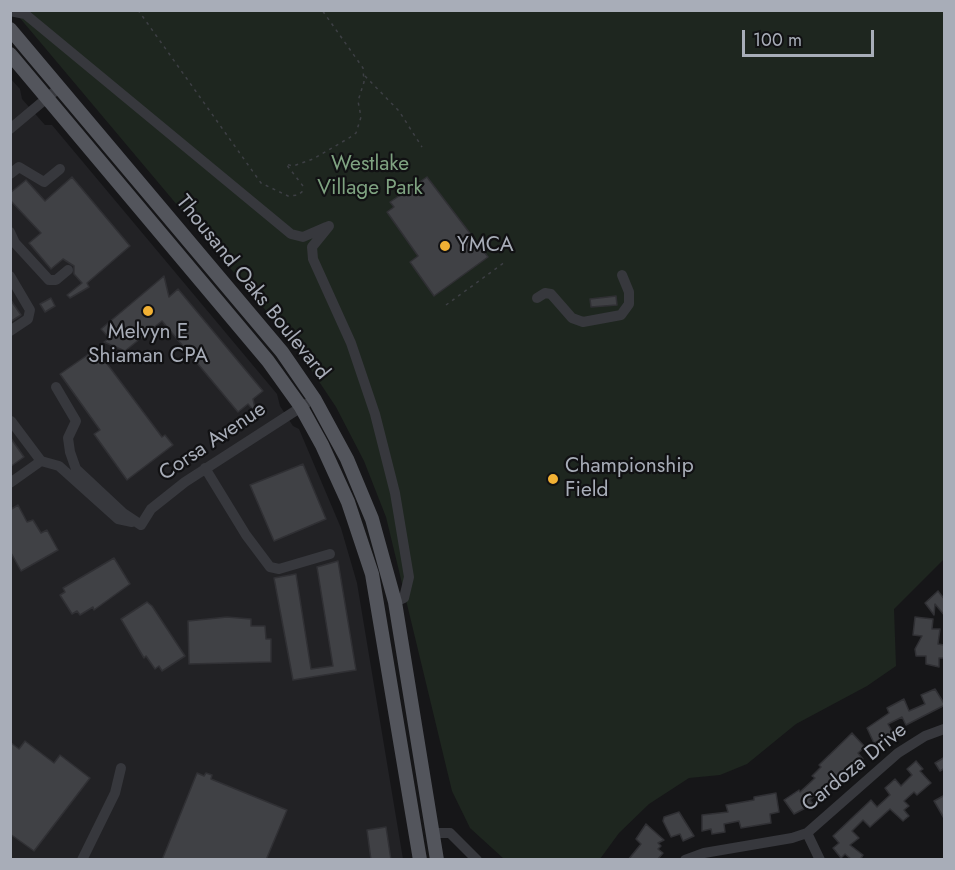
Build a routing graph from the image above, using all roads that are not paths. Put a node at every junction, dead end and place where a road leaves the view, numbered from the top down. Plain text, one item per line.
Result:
1 (10, 11) edge
2 (10, 29) edge
3 (10, 54) edge
4 (60, 87) junction
5 (47, 98) junction
6 (10, 129) edge
7 (60, 169) dead end
8 (10, 174) edge
9 (10, 232) edge
10 (68, 270) dead end
11 (622, 275) dead end
12 (10, 276) edge
13 (537, 298) dead end
14 (10, 331) edge
15 (56, 387) dead end
16 (315, 400) junction
17 (302, 406) junction
18 (11, 421) edge
19 (41, 461) junction
20 (206, 468) junction
21 (10, 483) edge
22 (141, 525) junction
23 (330, 554) dead end
24 (394, 602) junction
25 (379, 605) junction
26 (945, 729) edge
27 (422, 763) junction
28 (404, 767) junction
29 (120, 768) dead end
30 (433, 833) junction
31 (807, 833) junction
32 (462, 843) junction
33 (82, 860) edge
34 (420, 860) edge
35 (437, 860) edge
36 (467, 860) edge
37 (477, 860) edge
38 (685, 860) edge
39 (820, 860) edge

1 - 24 street
2 - 4 main road, Thousand Oaks Boulevard
3 - 5 main road, Thousand Oaks Boulevard
4 - 5 street
4 - 16 main road, Thousand Oaks Boulevard
5 - 6 street
5 - 17 main road, Thousand Oaks Boulevard
7 - 8 street
9 - 10 street
11 - 13 street
12 - 14 street
15 - 22 street
16 - 17 street, Corsa Avenue
16 - 24 main road, Thousand Oaks Boulevard
17 - 20 street, Corsa Avenue
17 - 25 main road, Thousand Oaks Boulevard
18 - 19 street
19 - 21 street
19 - 22 street
20 - 22 street, Corsa Avenue
20 - 23 street
24 - 25 main road
24 - 27 main road, Thousand Oaks Boulevard
25 - 28 main road, Thousand Oaks Boulevard
26 - 31 street, Cardoza Drive
27 - 28 main road
27 - 30 main road, Thousand Oaks Boulevard
28 - 34 main road, Thousand Oaks Boulevard
29 - 33 street
30 - 32 street
30 - 35 main road, Thousand Oaks Boulevard
31 - 38 street, Cardoza Drive
31 - 39 street
32 - 36 street
32 - 37 street

